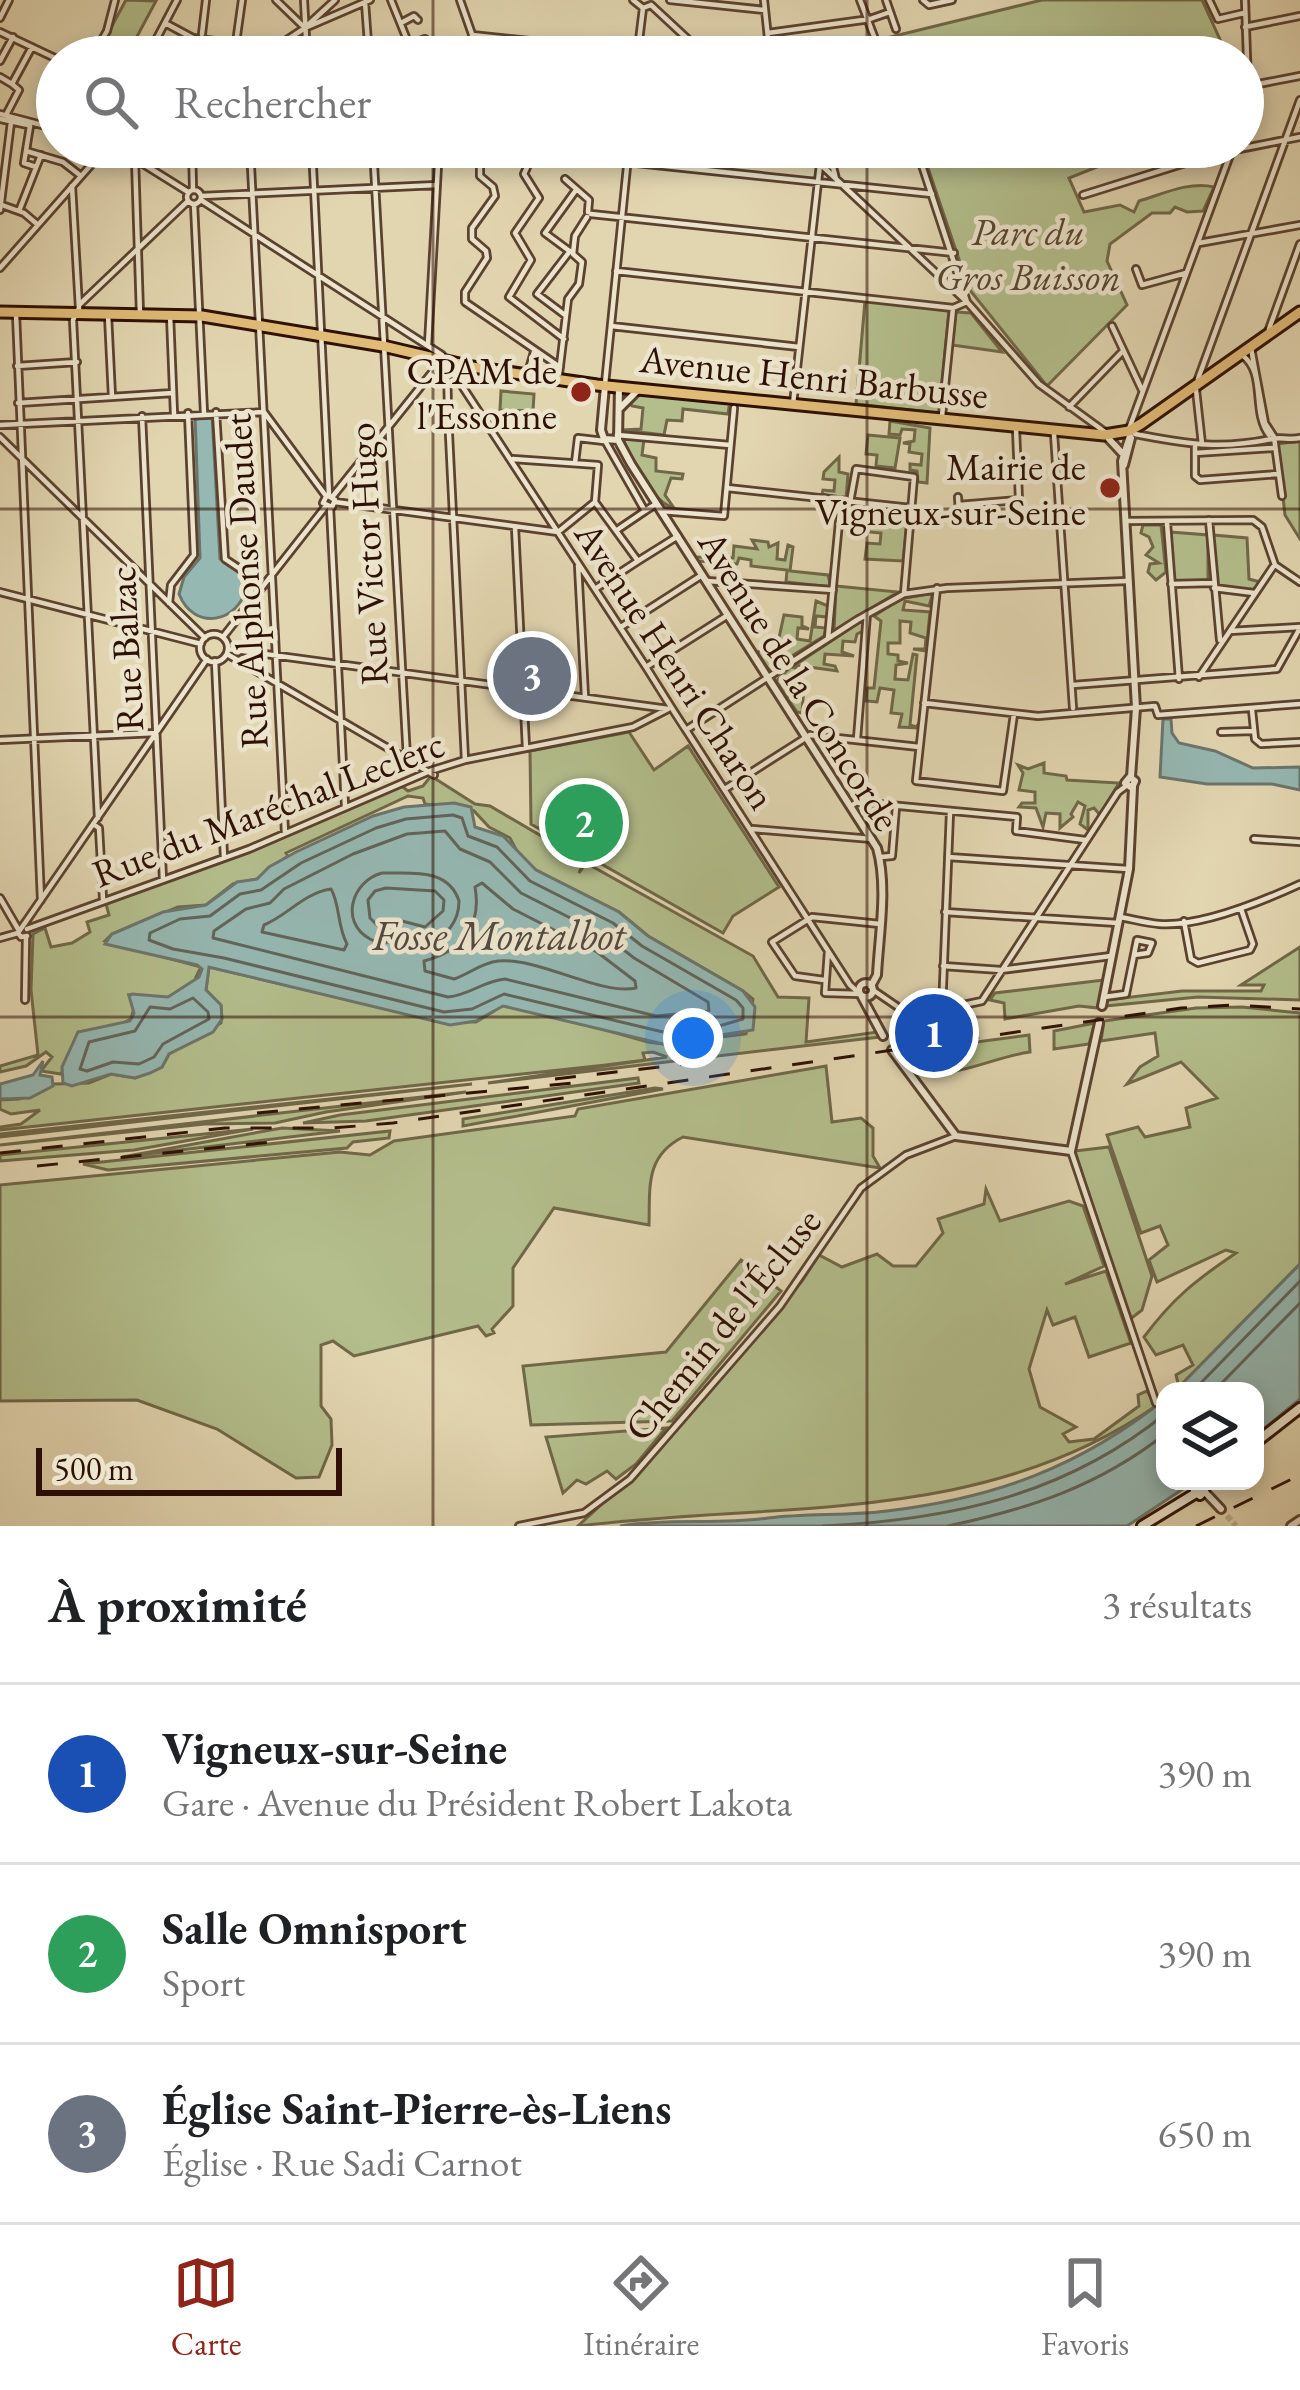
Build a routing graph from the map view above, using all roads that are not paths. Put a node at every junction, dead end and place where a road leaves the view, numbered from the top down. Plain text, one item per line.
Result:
1 (10, 0) edge
2 (115, 0) edge
3 (177, 0) edge
4 (206, 0) edge
5 (242, 0) edge
6 (276, 0) edge
7 (304, 0) edge
8 (335, 0) edge
9 (392, 0) edge
10 (460, 0) edge
11 (633, 0) edge
12 (670, 0) edge
13 (764, 0) edge
14 (860, 0) edge
15 (886, 0) edge
16 (922, 0) edge
17 (952, 0) edge
18 (1209, 0) edge
19 (1245, 0) edge
20 (367, 1) edge
21 (653, 2) edge
22 (643, 8) junction
23 (765, 10) junction
24 (890, 12) junction
25 (1244, 13) junction
26 (326, 14) junction
27 (1300, 16) edge
28 (0, 18) edge
29 (868, 19) junction
30 (418, 20) dead end
31 (165, 23) junction
32 (401, 23) junction
33 (1246, 27) junction
34 (305, 28) junction
35 (896, 29) dead end
36 (0, 32) edge
37 (768, 33) junction
38 (202, 34) dead end
39 (472, 35) joint
40 (103, 36) edge
41 (158, 36) edge
42 (189, 36) edge
43 (237, 36) edge
44 (293, 36) edge
45 (306, 36) edge
46 (368, 36) edge
47 (406, 36) edge
48 (480, 36) edge
49 (640, 36) edge
50 (686, 36) edge
51 (768, 36) edge
52 (874, 36) edge
53 (1246, 36) edge
54 (13, 37) junction
55 (32, 47) junction
56 (36, 49) edge
57 (0, 61) edge
58 (1300, 76) edge
59 (0, 77) edge
60 (1264, 83) edge
61 (12, 84) junction
62 (1300, 100) edge
63 (4, 117) edge
64 (30, 124) junction
65 (36, 125) edge
66 (1300, 137) edge
67 (1285, 140) junction
68 (1264, 144) edge
69 (26, 151) junction
70 (36, 154) edge
71 (36, 167) joint
72 (71, 168) edge
73 (89, 168) edge
74 (135, 168) edge
75 (151, 168) edge
76 (192, 168) edge
77 (251, 168) edge
78 (313, 168) edge
79 (374, 168) edge
80 (438, 168) edge
81 (480, 168) edge
82 (527, 168) edge
83 (626, 168) edge
84 (681, 168) edge
85 (816, 168) edge
86 (824, 168) edge
87 (924, 168) edge
88 (1170, 168) edge
89 (1225, 168) edge
90 (81, 176) junction
91 (565, 179) dead end
92 (837, 182) junction
93 (815, 183) junction
94 (437, 184) junction
95 (72, 186) junction
96 (375, 188) junction
97 (314, 190) junction
98 (576, 190) junction
99 (191, 191) junction
100 (2, 192) edge
101 (252, 194) junction
102 (934, 194) junction
103 (1083, 195) dead end
104 (196, 201) junction
105 (1, 207) edge
106 (19, 211) junction
107 (589, 215) junction
108 (622, 217) junction
109 (37, 224) junction
110 (1300, 224) edge
111 (1251, 234) junction
112 (254, 235) junction
113 (810, 237) junction
114 (1197, 243) junction
115 (1300, 244) edge
116 (908, 247) junction
117 (138, 250) junction
118 (571, 253) junction
119 (954, 253) junction
120 (0, 268) edge
121 (1136, 269) dead end
122 (616, 271) junction
123 (1186, 273) junction
124 (318, 276) junction
125 (805, 292) junction
126 (968, 302) junction
127 (953, 308) junction
128 (76, 310) junction
129 (1300, 312) edge
130 (0, 314) edge
131 (16, 314) junction
132 (140, 314) junction
133 (108, 315) junction
134 (170, 315) junction
135 (566, 315) junction
136 (202, 316) junction
137 (382, 317) junction
138 (259, 326) junction
139 (611, 326) junction
140 (1112, 326) dead end
141 (322, 336) junction
142 (1266, 337) junction
143 (564, 339) junction
144 (383, 346) junction
145 (799, 347) junction
146 (401, 350) junction
147 (1124, 351) junction
148 (1246, 351) junction
149 (534, 352) junction
150 (441, 358) junction
151 (76, 362) junction
152 (476, 364) junction
153 (17, 366) junction
154 (529, 369) junction
155 (560, 370) junction
156 (460, 378) junction
157 (605, 384) junction
158 (619, 386) junction
159 (639, 388) junction
160 (1196, 388) junction
161 (1142, 390) junction
162 (173, 392) junction
163 (112, 397) junction
164 (1181, 398) junction
165 (80, 399) junction
166 (18, 404) junction
167 (794, 404) junction
168 (734, 408) dead end
169 (1067, 408) junction
170 (216, 412) junction
171 (264, 412) junction
172 (188, 413) junction
173 (204, 413) junction
174 (174, 414) junction
175 (142, 416) junction
176 (616, 418) junction
177 (81, 420) junction
178 (942, 421) junction
179 (267, 423) junction
180 (19, 424) junction
181 (0, 425) edge
182 (1016, 428) junction
183 (388, 429) junction
184 (1097, 433) junction
185 (617, 434) junction
186 (1054, 434) junction
187 (1131, 434) junction
188 (0, 437) edge
189 (1274, 437) junction
190 (603, 438) junction
191 (1300, 438) edge
192 (730, 445) junction
193 (1197, 448) junction
194 (1275, 448) junction
195 (1122, 453) junction
196 (20, 457) junction
197 (512, 459) junction
198 (575, 463) junction
199 (1123, 468) junction
200 (1279, 474) junction
201 (727, 488) junction
202 (1282, 496) dead end
203 (330, 500) junction
204 (842, 501) junction
205 (595, 502) junction
206 (850, 502) junction
207 (959, 505) dead end
208 (658, 508) junction
209 (911, 508) junction
210 (391, 510) junction
211 (645, 511) junction
212 (453, 518) junction
213 (1125, 520) junction
214 (1209, 520) junction
215 (85, 521) junction
216 (1167, 521) junction
217 (515, 527) junction
218 (617, 530) junction
219 (558, 532) junction
220 (677, 536) junction
221 (638, 561) junction
222 (578, 562) junction
223 (1274, 565) junction
224 (272, 575) junction
225 (704, 578) junction
226 (1127, 581) junction
227 (1300, 582) edge
228 (1065, 583) junction
229 (149, 584) junction
230 (1171, 584) junction
231 (1214, 586) junction
232 (937, 588) junction
233 (595, 589) junction
234 (833, 590) junction
235 (0, 592) edge
236 (1254, 593) junction
237 (904, 594) junction
238 (27, 599) junction
239 (253, 599) junction
240 (170, 603) junction
241 (867, 614) junction
242 (90, 615) junction
243 (728, 615) junction
244 (621, 628) junction
245 (1300, 628) edge
246 (152, 631) junction
247 (1230, 631) junction
248 (223, 637) junction
249 (828, 638) junction
250 (203, 641) junction
251 (1220, 644) junction
252 (227, 651) junction
253 (276, 656) junction
254 (211, 660) junction
255 (338, 665) junction
256 (646, 667) junction
257 (400, 673) junction
258 (1199, 677) junction
259 (770, 678) junction
260 (1179, 679) junction
261 (462, 681) junction
262 (1135, 681) junction
263 (278, 684) junction
264 (1072, 686) junction
265 (524, 690) junction
266 (585, 697) junction
267 (924, 703) junction
268 (1300, 704) edge
269 (1073, 708) dead end
270 (1136, 708) junction
271 (668, 709) junction
272 (1252, 710) junction
273 (1014, 714) junction
274 (340, 720) junction
275 (686, 730) junction
276 (1252, 731) junction
277 (1221, 732) dead end
278 (156, 733) junction
279 (94, 736) junction
280 (806, 736) junction
281 (34, 738) junction
282 (0, 740) edge
283 (857, 740) junction
284 (1300, 742) edge
285 (919, 747) junction
286 (526, 748) junction
287 (407, 758) junction
288 (465, 760) junction
289 (432, 773) junction
290 (1130, 787) junction
291 (724, 790) junction
292 (345, 806) junction
293 (851, 806) junction
294 (896, 807) junction
295 (950, 812) junction
296 (96, 821) junction
297 (751, 830) junction
298 (285, 833) junction
299 (1254, 838) dead end
300 (872, 839) junction
301 (1087, 841) junction
302 (1300, 842) edge
303 (948, 857) junction
304 (224, 858) junction
305 (880, 858) junction
306 (1072, 865) junction
307 (1129, 869) junction
308 (163, 880) junction
309 (1300, 884) edge
310 (0, 898) edge
311 (41, 900) junction
312 (103, 901) junction
313 (1240, 907) junction
314 (945, 912) junction
315 (1039, 917) junction
316 (808, 919) junction
317 (1119, 920) junction
318 (1184, 921) junction
319 (880, 924) junction
320 (23, 931) junction
321 (0, 938) edge
322 (828, 951) junction
323 (1134, 955) dead end
324 (1112, 956) junction
325 (944, 966) junction
326 (1006, 969) junction
327 (824, 980) junction
328 (867, 992) junction
329 (25, 1000) dead end
330 (1103, 1001) joint
331 (942, 1010) junction
332 (1099, 1023) dead end
333 (883, 1036) dead end
334 (892, 1050) dead end
335 (956, 1136) junction
336 (1071, 1151) junction
337 (1156, 1403) dead end
338 (1300, 1408) edge
339 (1264, 1436) edge
340 (1199, 1490) edge
341 (1202, 1490) edge
342 (1221, 1509) tunnel mouth
343 (518, 1526) edge
344 (1142, 1526) edge

1 - 28 street
2 - 40 street
3 - 31 street
4 - 38 street
5 - 43 street
6 - 34 street
7 - 34 street
8 - 26 street
9 - 32 street
10 - 39 street
11 - 22 street
12 - 23 street
13 - 23 street
14 - 29 street
15 - 24 street
16 - 17 street
18 - 25 street
19 - 25 street
20 - 26 street
20 - 46 street
21 - 22 street
21 - 50 street
22 - 49 street
23 - 37 street
24 - 29 street
24 - 35 street
25 - 33 street
26 - 34 street
27 - 33 street
29 - 37 street
29 - 52 street
30 - 32 street
31 - 41 street
31 - 42 street
32 - 47 street
33 - 53 street
34 - 44 street
34 - 45 street
36 - 54 street
37 - 51 street
39 - 48 street
54 - 55 street
54 - 57 street
55 - 56 street
55 - 61 street
58 - 60 street
59 - 61 street
61 - 63 street
62 - 67 street
63 - 64 street
63 - 100 street
64 - 65 street
64 - 69 street
66 - 67 street
67 - 68 street
67 - 111 street
69 - 70 street
69 - 71 street
71 - 106 street
72 - 90 street
73 - 90 street
74 - 117 street
75 - 99 street
76 - 99 street
77 - 101 street, Rue Alphonse Daudet
78 - 97 street
79 - 96 street, Rue Victor Hugo
80 - 94 street
81 - 149 street
82 - 143 street
83 - 108 street
84 - 93 street
85 - 93 street
86 - 92 street
87 - 102 street
88 - 103 street
89 - 114 street
90 - 95 street
91 - 98 street
92 - 93 street
92 - 102 street
92 - 116 street
93 - 113 street
94 - 96 street
94 - 150 street
95 - 109 street
95 - 128 street
96 - 97 street
96 - 137 street, Rue Victor Hugo
97 - 101 street
97 - 124 street
98 - 107 street
98 - 118 street
99 - 104 street
99 - 104 street
100 - 105 street
101 - 104 street
101 - 112 street, Rue Alphonse Daudet
102 - 119 street
104 - 112 street
104 - 117 street
104 - 136 street
105 - 106 street
106 - 109 street
107 - 108 street
107 - 118 street
108 - 113 street
108 - 122 street
109 - 120 street
110 - 111 street
111 - 114 street
111 - 160 street
112 - 124 street
112 - 138 street, Rue Alphonse Daudet
113 - 116 street
113 - 125 street
114 - 123 street
115 - 142 street
116 - 119 street
116 - 126 street
117 - 128 street
117 - 132 street
118 - 135 street
118 - 135 street
119 - 126 street
121 - 123 street
122 - 125 street
122 - 139 street
123 - 161 street
124 - 137 street
124 - 141 street
125 - 127 street
125 - 145 street
126 - 127 street
126 - 169 street
127 - 178 street
128 - 131 main road, Avenue Henri Barbusse
128 - 133 main road, Avenue Henri Barbusse
128 - 151 street
129 - 142 main road, Avenue Henri Barbusse
130 - 131 main road, Avenue Henri Barbusse
131 - 153 street
132 - 133 main road, Avenue Henri Barbusse
132 - 134 main road, Avenue Henri Barbusse
133 - 163 street
134 - 136 main road, Avenue Henri Barbusse
134 - 162 street
135 - 143 street
136 - 138 main road, Avenue Henri Barbusse
136 - 173 street
137 - 144 street, Rue Victor Hugo
137 - 150 street
138 - 141 main road, Avenue Henri Barbusse
138 - 171 street, Rue Alphonse Daudet
139 - 145 street
139 - 157 street
140 - 147 street
141 - 144 main road, Avenue Henri Barbusse
141 - 203 street
142 - 148 main road, Avenue Henri Barbusse
143 - 155 street
144 - 146 main road, Avenue Henri Barbusse
144 - 183 street, Rue Victor Hugo
145 - 167 street
146 - 150 main road, Avenue Henri Barbusse
146 - 150 main road, Avenue Henri Barbusse
147 - 161 street
147 - 169 street
148 - 160 main road, Avenue Henri Barbusse
148 - 189 street
148 - 189 street
149 - 154 street
149 - 155 street
150 - 152 main road, Avenue Henri Barbusse
150 - 156 street, Avenue Henri Charon
150 - 183 street
150 - 212 street
151 - 153 street
151 - 165 street
152 - 154 main road, Avenue Henri Barbusse
152 - 156 street
152 - 157 main road, Avenue Henri Barbusse
153 - 166 street
154 - 155 main road, Avenue Henri Barbusse
155 - 157 main road, Avenue Henri Barbusse
156 - 197 street, Avenue Henri Charon
157 - 158 main road, Avenue Henri Barbusse
157 - 190 street
158 - 159 main road, Avenue Henri Barbusse
158 - 176 street, Avenue de la Concorde
159 - 167 main road, Avenue Henri Barbusse
159 - 176 street
160 - 164 main road, Avenue Henri Barbusse
160 - 193 street
161 - 187 street
162 - 163 street
162 - 174 street
163 - 165 street
164 - 187 main road, Avenue Henri Barbusse
164 - 187 main road, Avenue Henri Barbusse
165 - 166 street
165 - 177 street
166 - 180 street
167 - 178 main road, Avenue Henri Barbusse
168 - 192 street
169 - 184 street
170 - 171 street
170 - 173 street
170 - 239 street
171 - 179 street
172 - 173 street
172 - 174 street
172 - 240 street
174 - 175 street
175 - 177 street
175 - 229 street, Rue Balzac
176 - 185 street, Avenue de la Concorde
177 - 180 street
177 - 215 street
178 - 182 main road, Avenue Henri Barbusse
179 - 203 street
179 - 224 street, Rue Alphonse Daudet
180 - 181 street
180 - 196 street
182 - 184 main road, Avenue Henri Barbusse
182 - 186 main road, Avenue Henri Barbusse
182 - 207 street
183 - 203 street
183 - 210 street, Rue Victor Hugo
184 - 186 main road, Avenue Henri Barbusse
184 - 187 main road, Avenue Henri Barbusse
184 - 195 street
185 - 190 street
185 - 192 street
185 - 208 street, Avenue de la Concorde
186 - 228 street
187 - 193 street
187 - 195 street
187 - 199 street
188 - 196 street
189 - 191 street
189 - 193 street
189 - 194 street
190 - 198 street
190 - 211 street
192 - 201 street
193 - 194 street
193 - 200 street
194 - 200 street
195 - 199 street
196 - 215 street
196 - 238 street
197 - 198 street
197 - 219 street, Avenue Henri Charon
198 - 205 street
199 - 213 street
200 - 202 street
201 - 204 street
201 - 208 street
203 - 210 street
203 - 224 street
203 - 255 street
204 - 206 street
204 - 234 street
205 - 218 street
205 - 219 street
206 - 209 street
206 - 209 street
208 - 211 street
208 - 220 street, Avenue de la Concorde
209 - 237 street
210 - 212 street
210 - 257 street, Rue Victor Hugo
211 - 218 street
212 - 217 street
212 - 261 street
213 - 216 street
213 - 226 street
214 - 216 street
214 - 223 street
214 - 231 street
215 - 229 street
215 - 242 street
216 - 230 street
217 - 219 street
217 - 265 street
218 - 221 street
219 - 222 street, Avenue Henri Charon
220 - 221 street
220 - 225 street, Avenue de la Concorde
221 - 233 street
222 - 233 street, Avenue Henri Charon
222 - 266 street
223 - 227 street
223 - 236 street
224 - 239 street
224 - 253 street, Rue Alphonse Daudet
225 - 234 street
225 - 243 street, Avenue de la Concorde
225 - 244 street
226 - 228 street
226 - 262 street
228 - 232 street
228 - 264 street
229 - 240 street
229 - 246 street, Rue Balzac
230 - 231 street
230 - 260 street
231 - 236 street
231 - 251 street
232 - 237 street
232 - 267 street
233 - 244 street, Avenue Henri Charon
234 - 249 street
235 - 238 street
236 - 247 street
237 - 241 street
238 - 242 street
238 - 281 street
239 - 248 street
240 - 250 street
241 - 249 street
241 - 283 street
242 - 246 street
242 - 279 street
243 - 256 street
243 - 259 street, Avenue de la Concorde
244 - 256 street, Avenue Henri Charon
245 - 247 street
245 - 258 street
246 - 250 street
246 - 278 street, Rue Balzac
247 - 251 street
248 - 250 street
248 - 252 street
249 - 259 street
250 - 254 street
251 - 258 street
252 - 253 street
252 - 254 street
252 - 263 street
253 - 255 street
253 - 263 street, Rue Alphonse Daudet
254 - 278 street
254 - 304 street
255 - 257 street
255 - 274 street
256 - 271 street, Avenue Henri Charon
257 - 261 street
257 - 287 street, Rue Victor Hugo
258 - 260 street
259 - 275 street
259 - 280 street, Avenue de la Concorde
260 - 262 street
261 - 265 street
261 - 288 street
262 - 264 street
262 - 270 street
263 - 274 street
263 - 298 street, Rue Alphonse Daudet
264 - 269 street
265 - 266 street
265 - 286 street
266 - 271 street
267 - 273 street
267 - 285 street
268 - 272 street
270 - 272 street
270 - 273 street
270 - 290 street
271 - 275 street, Avenue Henri Charon
271 - 286 street, Rue du Maréchal Leclerc
272 - 276 street
273 - 285 street
274 - 287 street
274 - 292 street
275 - 291 street, Avenue Henri Charon
276 - 277 street
276 - 284 street
278 - 279 street
278 - 296 street
278 - 308 street, Rue Balzac
279 - 281 street
279 - 296 street
280 - 283 street
280 - 291 street
280 - 293 street, Avenue de la Concorde
281 - 282 street
281 - 311 street
283 - 285 street
286 - 288 street, Rue du Maréchal Leclerc
287 - 289 street
288 - 289 street, Rue du Maréchal Leclerc
289 - 292 street, Rue du Maréchal Leclerc
290 - 301 street
290 - 307 street
291 - 297 street, Avenue Henri Charon
292 - 298 street, Rue du Maréchal Leclerc
293 - 294 street
293 - 300 street, Avenue de la Concorde
294 - 295 street
294 - 305 street
295 - 301 street
295 - 303 street
296 - 311 street
296 - 312 street
297 - 300 street
297 - 316 street, Avenue Henri Charon
298 - 304 street, Rue du Maréchal Leclerc
299 - 302 street
300 - 305 street, Avenue de la Concorde
301 - 306 street
303 - 306 street
303 - 314 street
304 - 308 street, Rue du Maréchal Leclerc
305 - 319 street, Avenue de la Concorde
306 - 307 street
306 - 315 street
307 - 317 street
308 - 312 street, Rue du Maréchal Leclerc
309 - 313 street
310 - 320 street
311 - 320 street
312 - 320 street, Rue du Maréchal Leclerc
313 - 318 street
313 - 318 street
314 - 315 street
314 - 325 street
315 - 317 street
315 - 326 street
316 - 319 street
316 - 322 street, Avenue Henri Charon
316 - 327 street
317 - 318 street
317 - 324 street
319 - 328 street, Avenue de la Concorde
320 - 321 street, Rue du Maréchal Leclerc
320 - 329 street
322 - 327 street
322 - 328 street, Avenue Henri Charon
323 - 330 street
324 - 326 street
324 - 330 street
325 - 326 street
325 - 331 street
326 - 331 street
327 - 328 street
328 - 331 street
328 - 333 street
332 - 336 street
334 - 335 street
335 - 336 street
335 - 343 street, Chemin de l'Écluse
336 - 337 street
338 - 339 main road
340 - 344 main road
341 - 342 street

